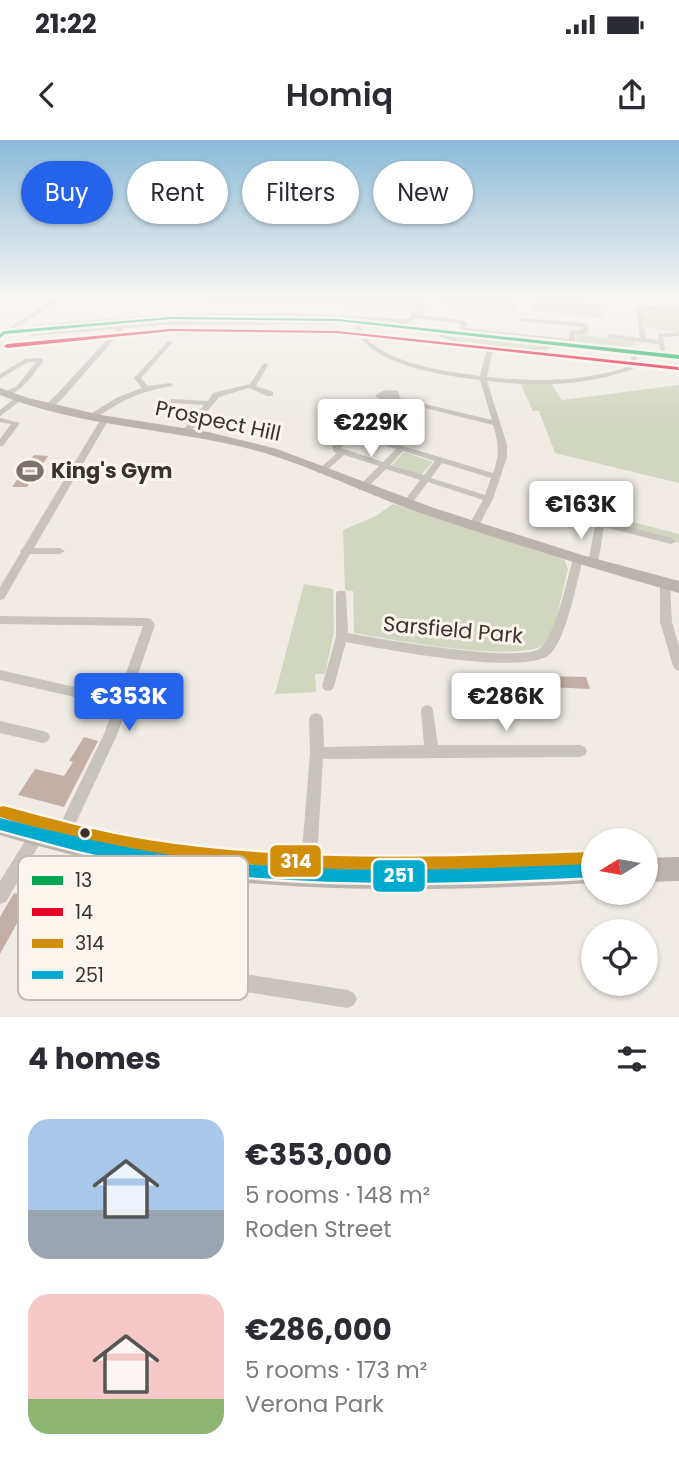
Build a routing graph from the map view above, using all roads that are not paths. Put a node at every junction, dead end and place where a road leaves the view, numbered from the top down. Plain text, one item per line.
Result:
1 (113, 338) edge
2 (363, 338) edge
3 (448, 338) edge
4 (518, 338) edge
5 (529, 338) edge
6 (572, 338) edge
7 (624, 338) edge
8 (660, 338) edge
9 (640, 340) junction
10 (170, 342) dead end
11 (661, 342) junction
12 (554, 343) junction
13 (572, 343) junction
14 (489, 351) junction
15 (637, 351) junction
16 (664, 355) junction
17 (679, 357) edge
18 (265, 365) dead end
19 (0, 377) edge
20 (483, 378) junction
21 (170, 385) dead end
22 (250, 386) junction
23 (145, 387) junction
24 (3, 393) edge
25 (270, 394) dead end
26 (396, 398) dead end
27 (19, 399) junction
28 (174, 401) dead end
29 (210, 403) junction
30 (47, 405) junction
31 (0, 414) edge
32 (99, 418) junction
33 (0, 419) edge
34 (496, 423) junction
35 (336, 428) dead end
36 (186, 432) junction
37 (350, 433) junction
38 (0, 444) edge
39 (401, 449) junction
40 (343, 452) junction
41 (439, 461) junction
42 (385, 466) junction
43 (321, 471) junction
44 (497, 477) junction
45 (426, 479) junction
46 (362, 488) junction
47 (488, 499) junction
48 (407, 504) junction
49 (562, 513) dead end
50 (600, 523) junction
51 (474, 525) junction
52 (671, 541) dead end
53 (25, 551) junction
54 (60, 551) dead end
55 (585, 561) junction
56 (672, 585) edge
57 (341, 594) dead end
58 (0, 596) edge
59 (0, 620) edge
60 (342, 637) junction
61 (679, 666) edge
62 (0, 675) edge
63 (328, 686) dead end
64 (79, 693) dead end
65 (427, 711) dead end
66 (316, 719) dead end
67 (0, 727) edge
68 (43, 737) dead end
69 (432, 751) junction
70 (580, 751) dead end
71 (317, 753) junction
72 (0, 824) edge
73 (48, 838) junction
74 (33, 856) edge
75 (131, 856) edge
76 (679, 869) edge
77 (658, 870) edge
78 (581, 871) edge
79 (248, 872) edge
80 (18, 874) edge
81 (308, 875) junction
82 (0, 896) edge
83 (248, 983) edge
84 (348, 999) dead end

1 - 30 street
2 - 20 street
3 - 14 street
4 - 12 street
5 - 13 street
6 - 13 street
7 - 9 street
8 - 11 street
9 - 11 street
9 - 15 street
10 - 23 street
11 - 16 street
12 - 13 street
12 - 14 street
13 - 15 street
14 - 20 street
15 - 16 street
15 - 20 street
16 - 17 street
18 - 22 street
19 - 24 street
20 - 34 street
21 - 23 street
22 - 25 street
22 - 29 street
23 - 32 street
24 - 27 main road, Prospect Hill
26 - 34 street
27 - 30 main road, Prospect Hill
27 - 31 street
28 - 29 street
29 - 36 street
30 - 32 main road, Prospect Hill
32 - 36 main road, Prospect Hill
32 - 53 street
33 - 38 street
34 - 44 street
35 - 37 street
36 - 43 main road, Prospect Hill
37 - 39 street
37 - 40 street
39 - 41 street
39 - 42 street
40 - 42 street
40 - 43 street
41 - 44 street
41 - 45 street
42 - 45 street
42 - 46 street
43 - 46 main road, Prospect Hill
44 - 47 street
45 - 47 street
45 - 48 street
46 - 48 main road, Prospect Hill
47 - 51 street
48 - 51 main road, Prospect Hill
49 - 50 street
50 - 52 street
50 - 55 street
51 - 55 main road, Prospect Hill
53 - 54 street
53 - 58 street
55 - 56 main road, Prospect Hill
55 - 60 street, Sarsfield Park
56 - 61 street
57 - 60 street
59 - 73 street
60 - 63 street
62 - 64 street
65 - 69 street
66 - 71 street
67 - 68 street
69 - 70 street
69 - 71 street
71 - 81 street
72 - 73 main road
73 - 74 street
73 - 75 main road
76 - 77 main road
78 - 81 main road
79 - 81 main road
80 - 82 street
83 - 84 street

